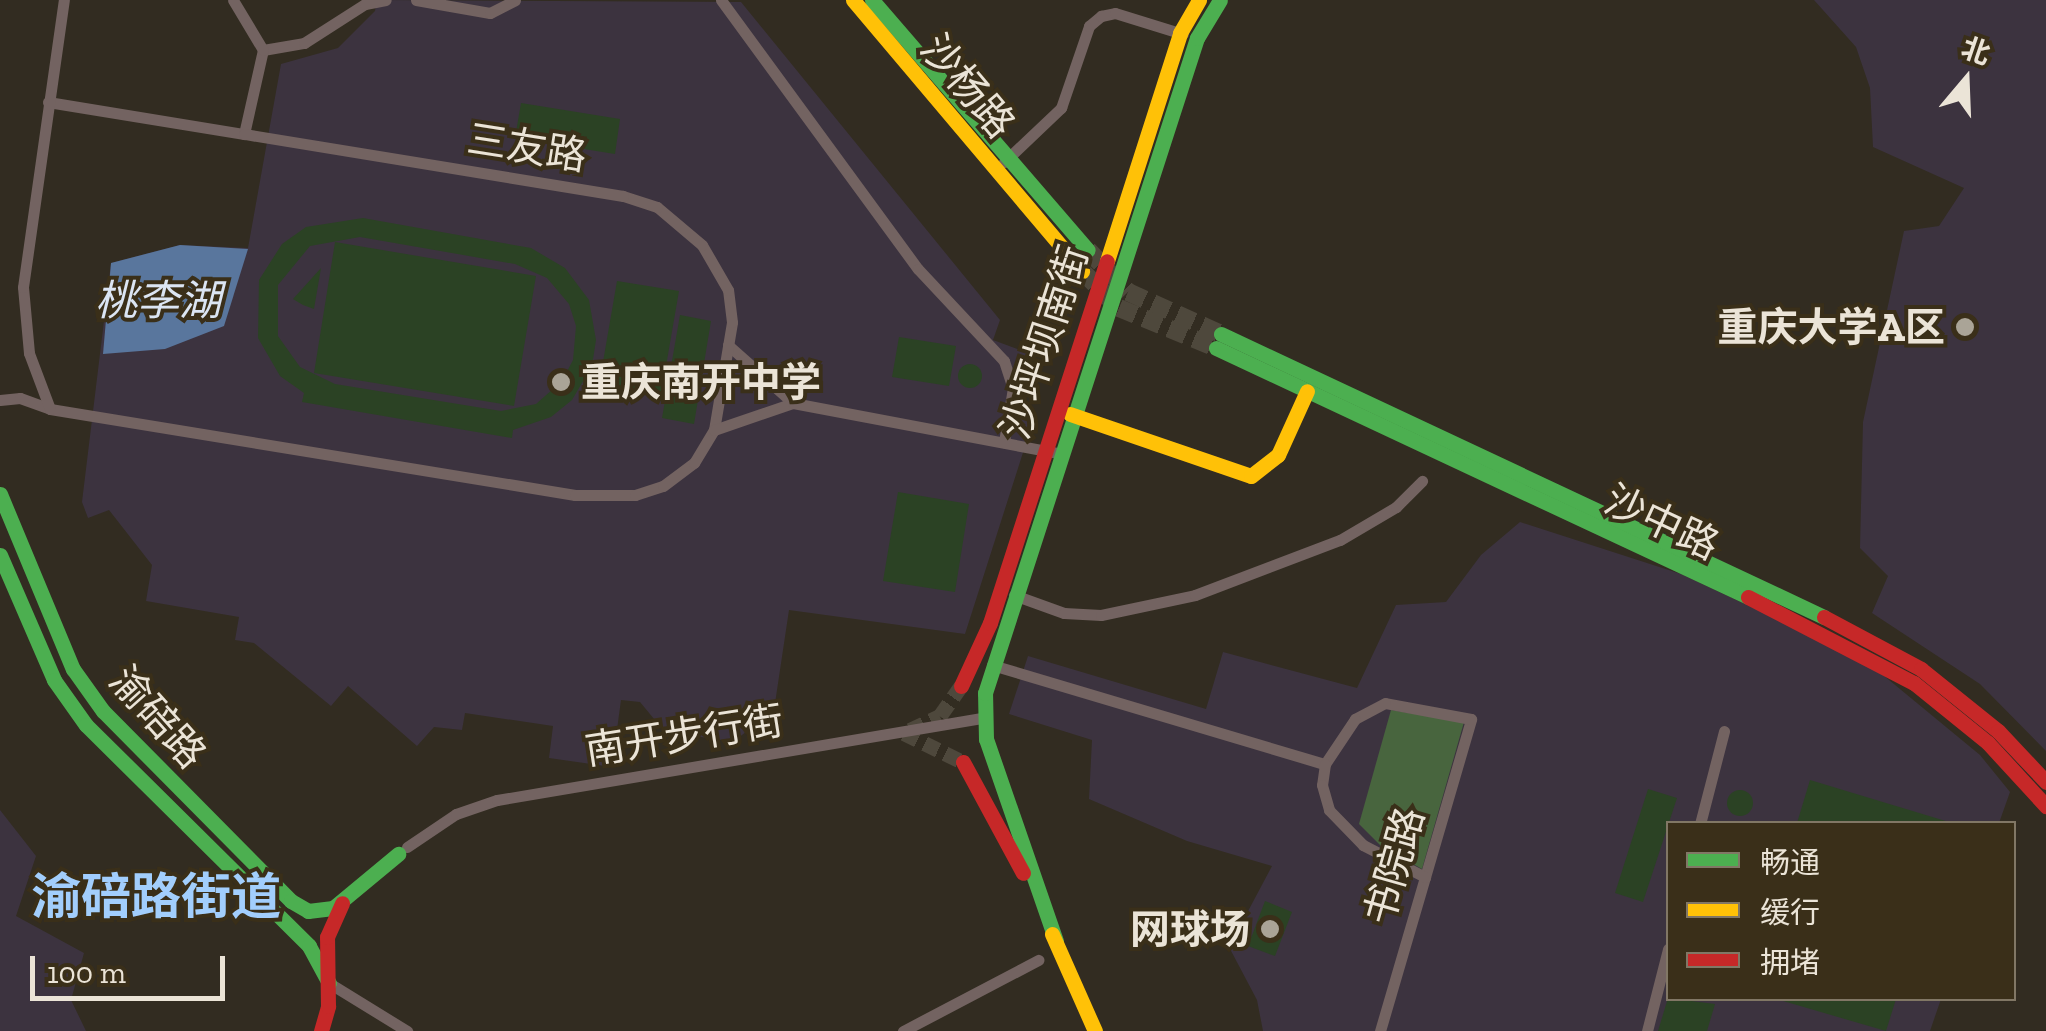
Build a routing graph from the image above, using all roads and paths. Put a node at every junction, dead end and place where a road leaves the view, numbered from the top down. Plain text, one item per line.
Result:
1 (64, 0) edge
2 (233, 0) edge
3 (386, 0) edge
4 (416, 0) edge
5 (516, 0) edge
6 (721, 0) edge
7 (852, 0) edge
8 (872, 0) edge
9 (1199, 0) edge
10 (1220, 0) edge
11 (1189, 36) junction
12 (263, 50) junction
13 (48, 102) junction
14 (244, 134) junction
15 (1001, 164) junction
16 (1088, 250) tunnel mouth
17 (1082, 271) tunnel mouth
18 (728, 345) junction
19 (1307, 391) junction
20 (0, 400) edge
21 (793, 403) junction
22 (50, 409) junction
23 (1070, 414) junction
24 (714, 430) junction
25 (1004, 442) junction
26 (1051, 451) junction
27 (1422, 481) dead end
28 (0, 494) edge
29 (0, 555) edge
30 (7, 591) edge
31 (1014, 595) junction
32 (992, 665) junction
33 (960, 686) tunnel mouth
34 (983, 718) junction
35 (1724, 731) dead end
36 (963, 762) tunnel mouth
37 (1324, 764) junction
38 (2046, 782) edge
39 (2046, 806) edge
40 (1701, 821) edge
41 (402, 850) joint
42 (1425, 877) junction
43 (342, 903) junction
44 (1056, 941) junction
45 (1666, 956) edge
46 (1038, 960) dead end
47 (328, 983) junction
48 (321, 1031) edge
49 (407, 1031) edge
50 (904, 1031) edge
51 (1095, 1031) edge
52 (1380, 1031) edge
53 (1648, 1031) edge

1 - 13 street
2 - 12 street
3 - 12 street
4 - 5 street
6 - 25 street
7 - 15 main road, 沙杨路
8 - 15 main road, 沙杨路
9 - 11 main road, 沙坪坝南街
10 - 11 main road
11 - 15 street
11 - 23 main road, 沙坪坝南街
11 - 26 main road, 沙坪坝南街
12 - 14 street
13 - 14 street, 三友路
13 - 22 street
14 - 18 street, 三友路
15 - 16 main road
15 - 17 main road
18 - 21 street
18 - 24 street
19 - 23 main road
19 - 38 main road, 沙中路
19 - 39 main road, 沙中路
20 - 22 street
21 - 24 street
21 - 25 street
22 - 24 street
23 - 26 main road, 沙坪坝南街
25 - 26 street
26 - 31 main road, 沙坪坝南街
26 - 33 main road, 沙坪坝南街
27 - 31 street
28 - 43 main road, 渝碚路
29 - 30 main road, 渝碚路
30 - 47 main road, 渝碚路
31 - 32 main road, 沙坪坝南街
32 - 34 main road, 沙坪坝南街
32 - 37 street
34 - 41 street, 南开步行街
34 - 44 main road
35 - 40 street
36 - 44 main road
37 - 42 street
37 - 42 street, 书院路
41 - 43 main road
42 - 52 street, 书院路
43 - 47 main road
44 - 51 main road
45 - 53 street
46 - 50 street
47 - 48 main road
47 - 49 street

